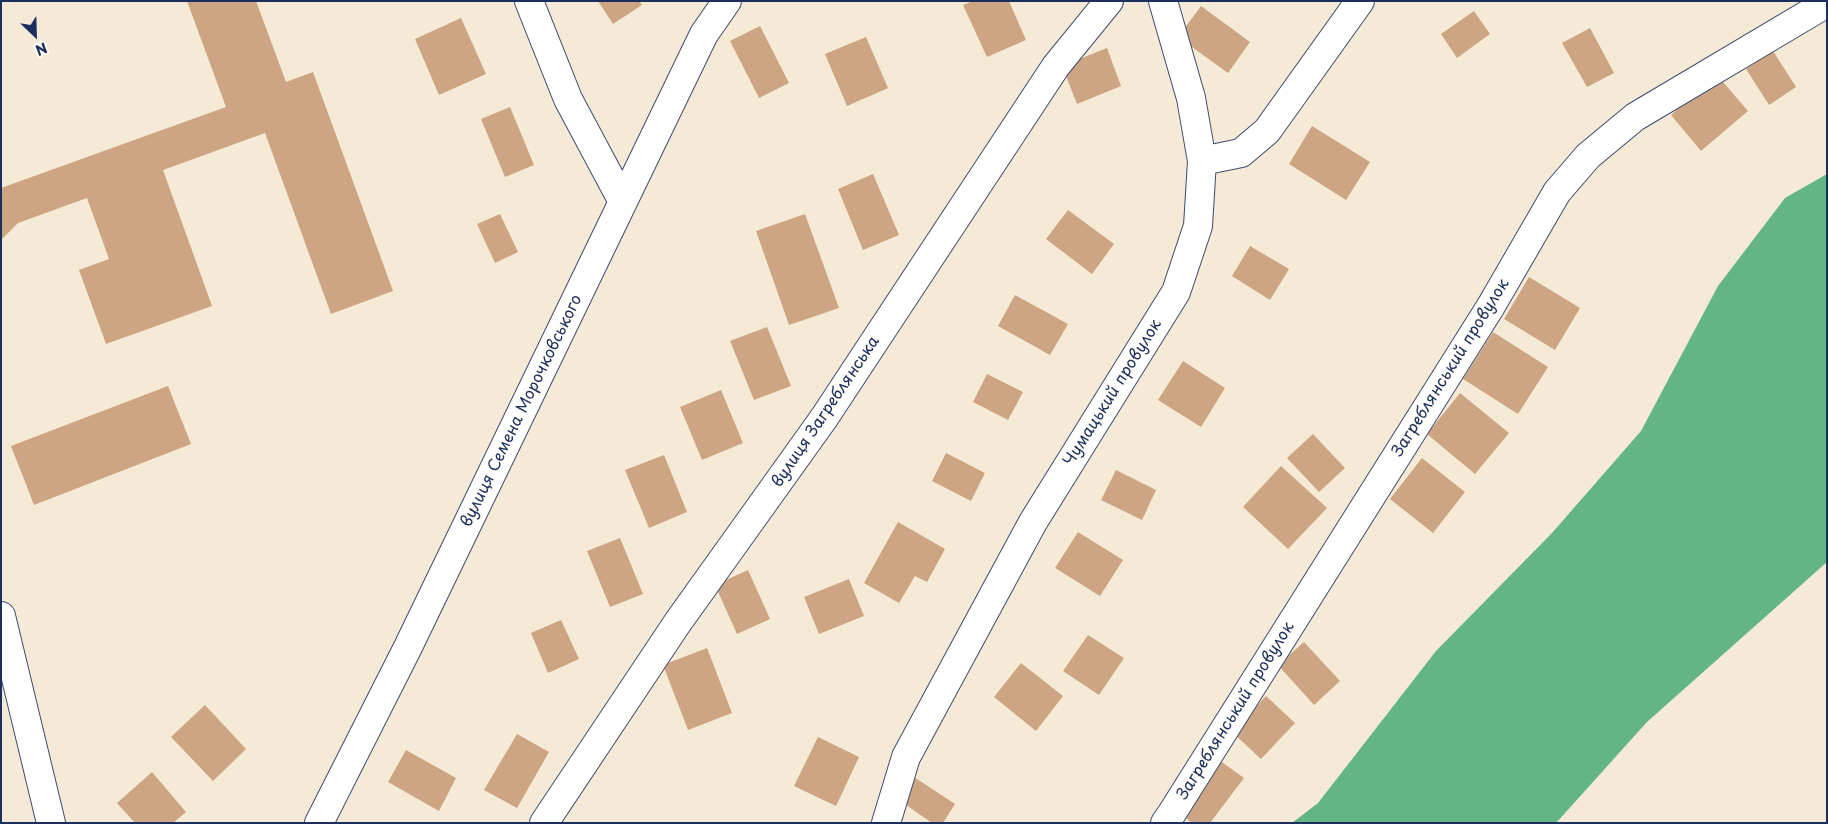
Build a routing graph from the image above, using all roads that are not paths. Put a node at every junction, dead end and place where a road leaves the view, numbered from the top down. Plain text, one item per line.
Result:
1 (528, 1) edge
2 (727, 1) edge
3 (1109, 1) edge
4 (1163, 1) edge
5 (1360, 1) edge
6 (1827, 3) edge
7 (1202, 161) junction
8 (623, 202) junction
9 (1, 616) edge
10 (892, 819) edge
11 (51, 823) edge
12 (319, 823) edge
13 (544, 823) edge
14 (1165, 823) edge

1 - 8 street
2 - 8 street, вулиця Семена Морочковського
3 - 13 street, вулиця Загреблянська
4 - 7 street
5 - 7 street
6 - 14 street, Загреблянський провулок
7 - 10 street, Чумацький провулок
8 - 12 street, вулиця Семена Морочковського
9 - 11 street

